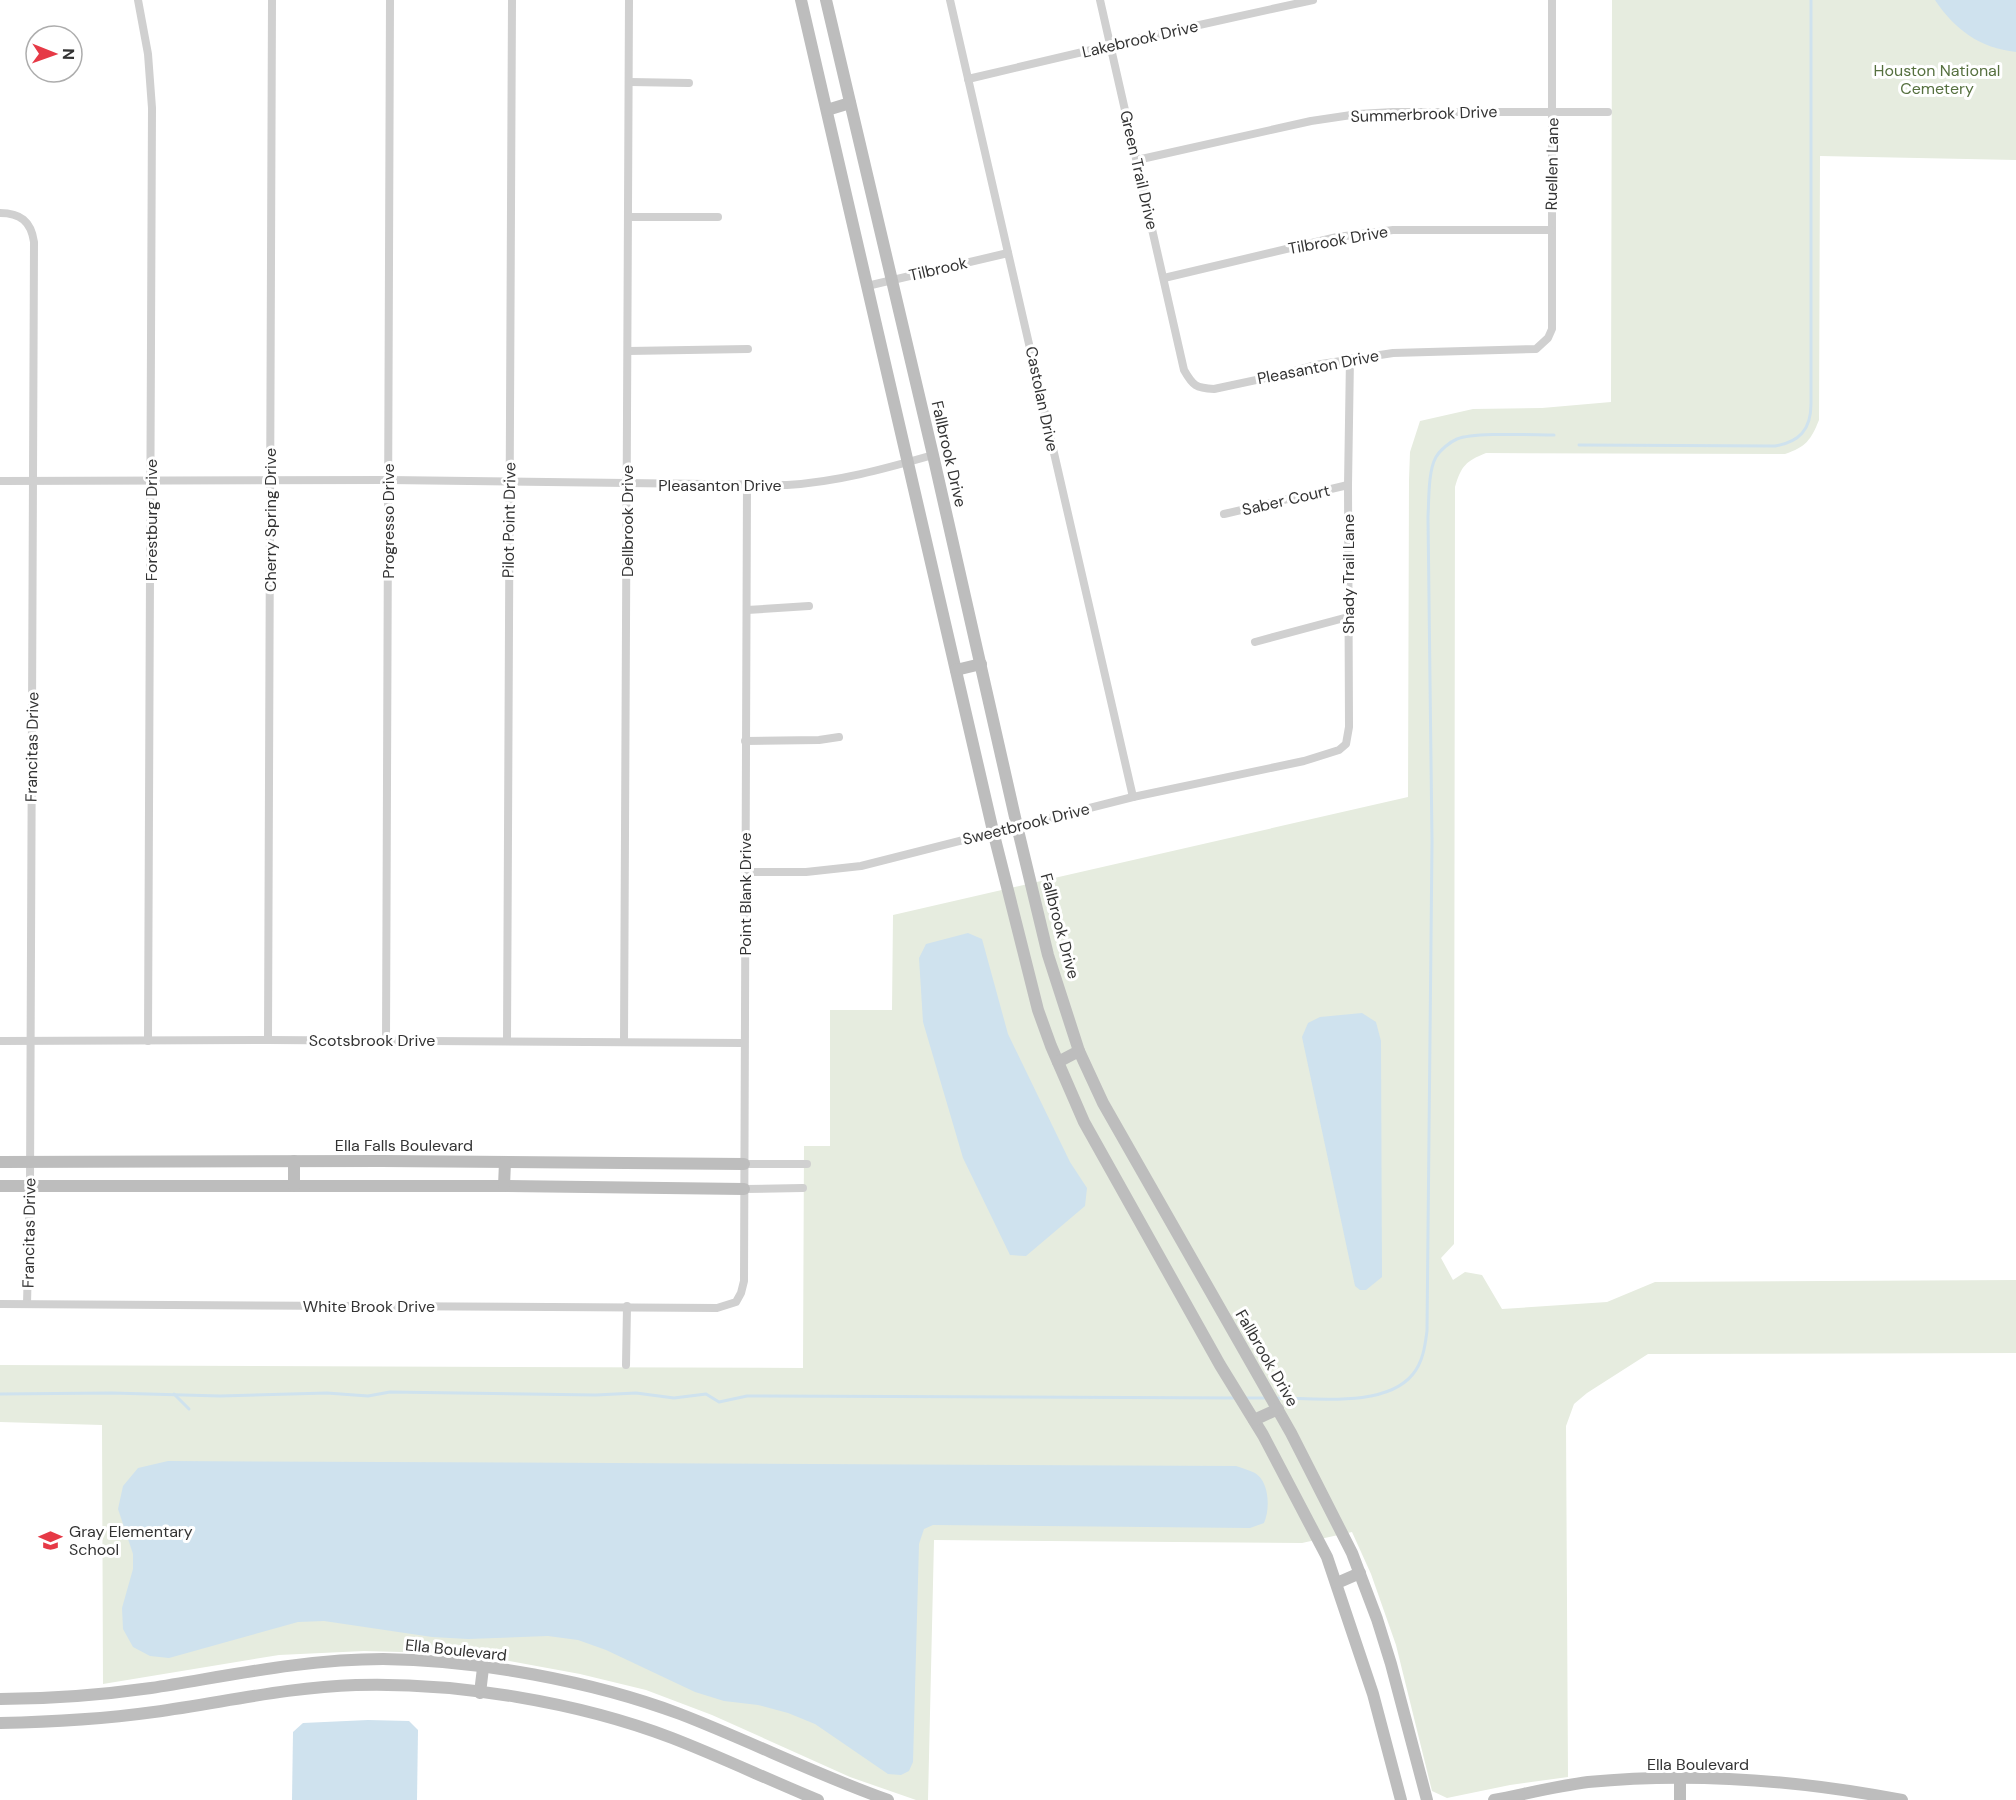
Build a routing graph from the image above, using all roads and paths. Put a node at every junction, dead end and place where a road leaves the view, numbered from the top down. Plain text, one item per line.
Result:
1 (138, 0) edge
2 (272, 0) edge
3 (390, 0) edge
4 (512, 0) edge
5 (629, 0) edge
6 (801, 0) edge
7 (826, 0) edge
8 (950, 0) edge
9 (1100, 0) edge
10 (1313, 0) edge
11 (1552, 0) edge
12 (1110, 46) junction
13 (968, 79) junction
14 (630, 82) junction
15 (689, 83) dead end
16 (850, 103) junction
17 (826, 110) junction
18 (1553, 112) junction
19 (1608, 112) dead end
20 (1137, 160) junction
21 (0, 213) edge
22 (629, 217) junction
23 (718, 217) dead end
24 (1551, 230) junction
25 (1008, 253) junction
26 (1164, 278) junction
27 (891, 280) junction
28 (867, 286) junction
29 (1552, 329) joint
30 (1178, 341) joint
31 (748, 349) dead end
32 (628, 351) junction
33 (1350, 358) junction
34 (933, 455) junction
35 (909, 462) junction
36 (388, 480) junction
37 (0, 481) edge
38 (33, 481) junction
39 (151, 481) junction
40 (270, 481) junction
41 (510, 483) junction
42 (627, 485) junction
43 (747, 485) junction
44 (1348, 485) junction
45 (1224, 514) dead end
46 (809, 606) dead end
47 (747, 610) junction
48 (1348, 617) junction
49 (1255, 642) dead end
50 (981, 664) junction
51 (956, 670) junction
52 (839, 737) dead end
53 (745, 741) junction
54 (1304, 760) joint
55 (1133, 797) junction
56 (1017, 826) junction
57 (993, 831) junction
58 (746, 872) junction
59 (268, 1040) junction
60 (0, 1041) edge
61 (148, 1041) junction
62 (386, 1041) junction
63 (507, 1041) junction
64 (30, 1042) junction
65 (624, 1042) junction
66 (744, 1043) junction
67 (1079, 1052) junction
68 (1058, 1062) junction
69 (0, 1161) edge
70 (30, 1161) junction
71 (294, 1161) junction
72 (505, 1162) junction
73 (744, 1164) junction
74 (807, 1164) dead end
75 (0, 1186) edge
76 (30, 1186) junction
77 (294, 1186) junction
78 (504, 1186) junction
79 (803, 1188) dead end
80 (744, 1189) junction
81 (736, 1302) joint
82 (0, 1304) edge
83 (27, 1304) junction
84 (627, 1306) junction
85 (626, 1365) dead end
86 (1278, 1409) junction
87 (1254, 1420) junction
88 (1360, 1573) junction
89 (1337, 1583) junction
90 (483, 1668) junction
91 (480, 1693) junction
92 (86, 1696) junction
93 (0, 1700) edge
94 (91, 1719) junction
95 (0, 1723) edge
96 (1680, 1777) junction
97 (818, 1800) edge
98 (888, 1800) edge
99 (1401, 1800) edge
100 (1427, 1800) edge
101 (1494, 1800) edge
102 (1680, 1800) edge
103 (1899, 1800) edge

1 - 39 street, Forestburg Drive
2 - 40 street, Cherry Spring Drive
3 - 36 street, Progresso Drive
4 - 41 street, Pilot Point Drive
5 - 14 street, Dellbrook Drive
6 - 17 main road
7 - 16 main road, Fallbrook Drive
8 - 13 street, Castolan Drive
9 - 12 street, Green Trail Drive
10 - 12 street, Lakebrook Drive
11 - 18 street, Ruellen Lane
12 - 13 street, Lakebrook Drive
12 - 20 street, Green Trail Drive
13 - 25 street, Castolan Drive
14 - 15 street
14 - 22 street, Dellbrook Drive
16 - 17 main road
16 - 27 main road, Fallbrook Drive
17 - 28 main road
18 - 19 street, Summerbrook Drive
18 - 20 street, Summerbrook Drive
18 - 24 street, Ruellen Lane
20 - 26 street, Green Trail Drive
21 - 38 street, Francitas Drive
22 - 23 street
22 - 32 street, Dellbrook Drive
24 - 26 street, Tilbrook Drive
24 - 29 street, Ruellen Lane
25 - 27 street, Tilbrook
25 - 55 street, Castolan Drive
26 - 30 street, Green Trail Drive
27 - 28 street, Tilbrook
27 - 34 main road, Fallbrook Drive
28 - 35 main road
29 - 33 street, Pleasanton Drive
30 - 33 street, Pleasanton Drive
31 - 32 street
32 - 42 street, Dellbrook Drive
33 - 44 street, Shady Trail Lane
34 - 35 street, Pleasanton Drive
34 - 50 main road, Fallbrook Drive
35 - 43 street, Pleasanton Drive
35 - 51 main road
36 - 40 street, Pleasanton Drive
36 - 41 street, Pleasanton Drive
36 - 62 street, Progresso Drive
37 - 38 street, Pleasanton Drive
38 - 39 street, Pleasanton Drive
38 - 64 street, Francitas Drive
39 - 40 street, Pleasanton Drive
39 - 61 street, Forestburg Drive
40 - 59 street, Cherry Spring Drive
41 - 42 street, Pleasanton Drive
41 - 63 street, Pilot Point Drive
42 - 43 street, Pleasanton Drive
42 - 65 street, Dellbrook Drive
43 - 47 street, Point Blank Drive
44 - 45 street, Saber Court
44 - 48 street, Shady Trail Lane
46 - 47 street
47 - 53 street, Point Blank Drive
48 - 49 street
48 - 54 street, Shady Trail Lane
50 - 51 main road
50 - 56 main road, Fallbrook Drive
51 - 57 main road
52 - 53 street
53 - 58 street, Point Blank Drive
54 - 55 street, Sweetbrook Drive
55 - 56 street, Sweetbrook Drive
56 - 57 street, Sweetbrook Drive
56 - 67 main road, Fallbrook Drive
57 - 58 street, Sweetbrook Drive
57 - 68 main road
58 - 66 street, Point Blank Drive
59 - 61 street, Scotsbrook Drive
59 - 62 street, Scotsbrook Drive
60 - 64 street, Scotsbrook Drive
61 - 64 street, Scotsbrook Drive
62 - 63 street, Scotsbrook Drive
63 - 65 street, Scotsbrook Drive
64 - 70 street, Francitas Drive
65 - 66 street, Scotsbrook Drive
66 - 73 street, Point Blank Drive
67 - 68 main road
67 - 86 main road, Fallbrook Drive
68 - 87 main road
69 - 70 main road, Ella Falls Boulevard
70 - 71 main road, Ella Falls Boulevard
70 - 76 street, Francitas Drive
71 - 72 main road, Ella Falls Boulevard
71 - 77 main road
72 - 73 main road, Ella Falls Boulevard
72 - 78 main road
73 - 74 street, Ella Falls Boulevard
73 - 80 street, Point Blank Drive
75 - 76 main road
76 - 77 main road
76 - 83 street, Francitas Drive
77 - 78 main road
78 - 80 main road
79 - 80 street
80 - 81 street, Point Blank Drive
81 - 84 street, White Brook Drive
82 - 83 street, White Brook Drive
83 - 84 street, White Brook Drive
84 - 85 street
86 - 87 main road
86 - 88 main road, Fallbrook Drive
87 - 89 main road
88 - 89 main road
88 - 100 main road, Fallbrook Drive
89 - 99 main road
90 - 91 main road
90 - 92 main road, Ella Boulevard
90 - 98 main road, Ella Boulevard
91 - 94 main road
91 - 97 main road
92 - 93 main road, Ella Boulevard
92 - 94 main road
94 - 95 main road
96 - 101 main road, Ella Boulevard
96 - 102 main road
96 - 103 main road, Ella Boulevard

